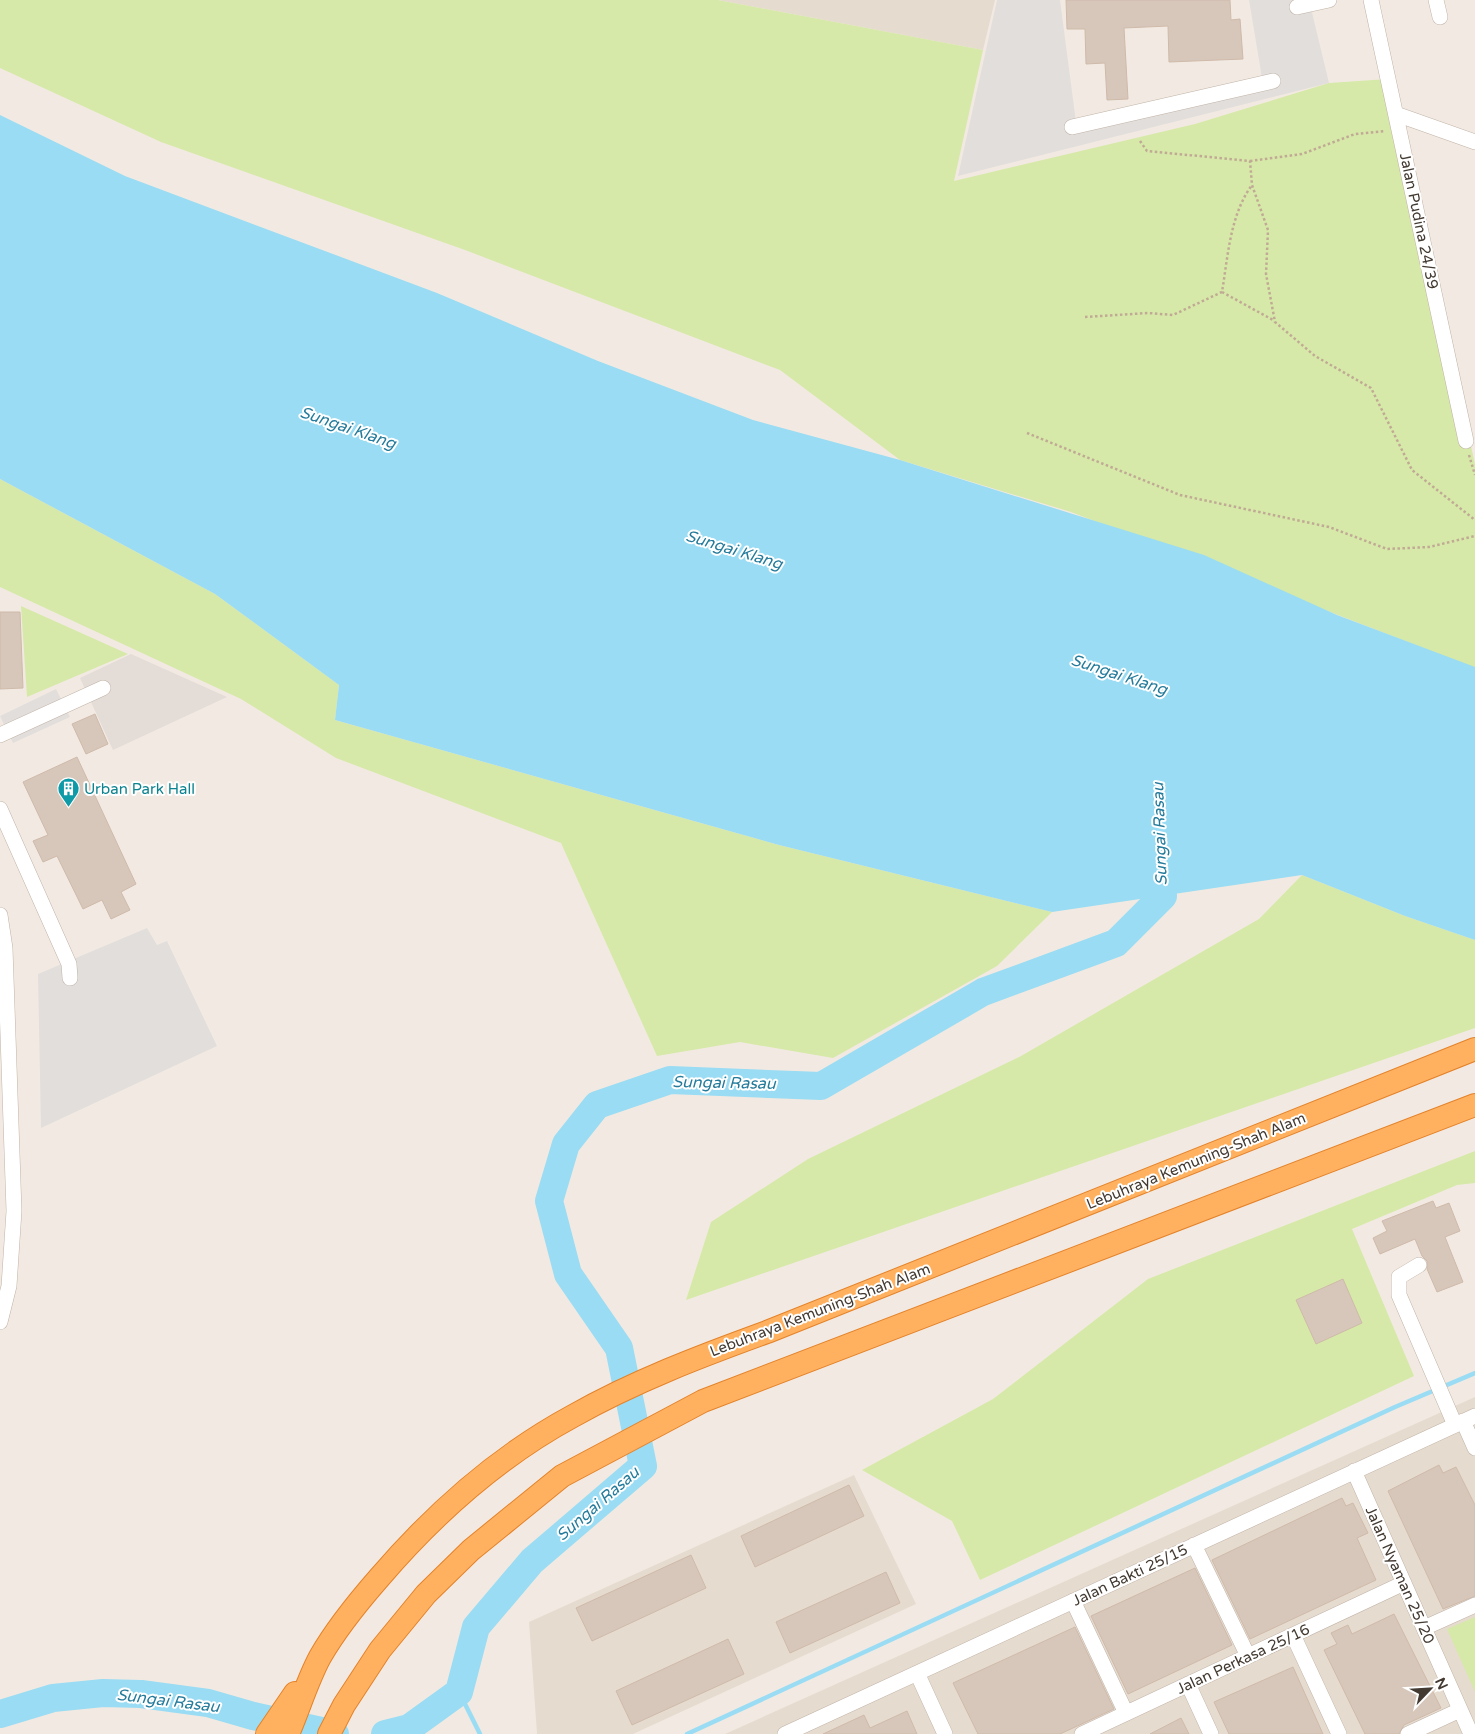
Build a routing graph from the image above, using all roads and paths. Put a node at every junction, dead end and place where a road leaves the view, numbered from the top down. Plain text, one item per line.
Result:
1 (1329, 0) edge
2 (1371, 0) edge
3 (1436, 0) edge
4 (1297, 7) dead end
5 (1440, 18) dead end
6 (1273, 81) dead end
7 (1396, 114) junction
8 (1072, 127) dead end
9 (1399, 130) junction
10 (1140, 141) dead end
11 (1475, 142) edge
12 (1250, 161) junction
13 (1252, 185) junction
14 (1222, 292) junction
15 (1085, 317) dead end
16 (1275, 322) junction
17 (1468, 416) edge
18 (1027, 433) dead end
19 (1466, 442) joint
20 (1475, 476) edge
21 (1475, 520) edge
22 (1475, 536) edge
23 (102, 688) dead end
24 (0, 735) edge
25 (0, 809) edge
26 (0, 915) edge
27 (70, 978) dead end
28 (1475, 1049) edge
29 (1475, 1105) edge
30 (1420, 1265) dead end
31 (0, 1322) edge
32 (1464, 1421) edge
33 (1475, 1448) edge
34 (1354, 1471) junction
35 (1194, 1546) junction
36 (1404, 1583) junction
37 (1073, 1601) junction
38 (1475, 1605) edge
39 (1424, 1628) junction
40 (1293, 1635) junction
41 (1248, 1656) junction
42 (320, 1657) junction
43 (917, 1673) junction
44 (1188, 1684) junction
45 (1460, 1710) junction
46 (1126, 1713) junction
47 (810, 1729) edge
48 (267, 1734) edge
49 (288, 1734) edge
50 (329, 1734) edge
51 (785, 1734) edge
52 (945, 1734) edge
53 (1082, 1734) edge
54 (1211, 1734) edge
55 (1339, 1734) edge
56 (1408, 1734) edge
57 (1471, 1734) edge

1 - 4 street
2 - 7 street, Jalan Pudina 24/39
3 - 5 street
6 - 8 street
7 - 9 street, Jalan Pudina 24/39
7 - 11 street
9 - 12 path
9 - 17 street, Jalan Pudina 24/39
10 - 12 path
12 - 13 path
13 - 14 path
13 - 16 path
14 - 15 path
14 - 16 path
16 - 21 path
17 - 19 street, Jalan Pudina 24/39
18 - 22 path
19 - 20 path
23 - 24 street
25 - 27 street
26 - 31 street
28 - 42 highway, Lebuhraya Kemuning-Shah Alam
29 - 50 highway
30 - 32 street
32 - 33 street
32 - 34 street, Jalan Bakti 25/15
34 - 35 street, Jalan Bakti 25/15
34 - 36 street, Jalan Nyaman 25/20
35 - 37 street, Jalan Bakti 25/15
35 - 41 street
36 - 39 street, Jalan Nyaman 25/20
36 - 40 street, Jalan Perkasa 25/16
37 - 43 street, Jalan Bakti 25/15
37 - 46 street
38 - 39 street
39 - 45 street, Jalan Nyaman 25/20
40 - 41 street, Jalan Perkasa 25/16
40 - 55 street
41 - 44 street, Jalan Perkasa 25/16
42 - 48 highway
42 - 49 highway, Lebuhraya Kemuning-Shah Alam
43 - 47 street, Jalan Bakti 25/15
43 - 52 street
44 - 46 street, Jalan Perkasa 25/16
44 - 54 street
45 - 56 street
45 - 57 street, Jalan Nyaman 25/20
46 - 53 street, Jalan Perkasa 25/16
47 - 51 street, Jalan Bakti 25/15

